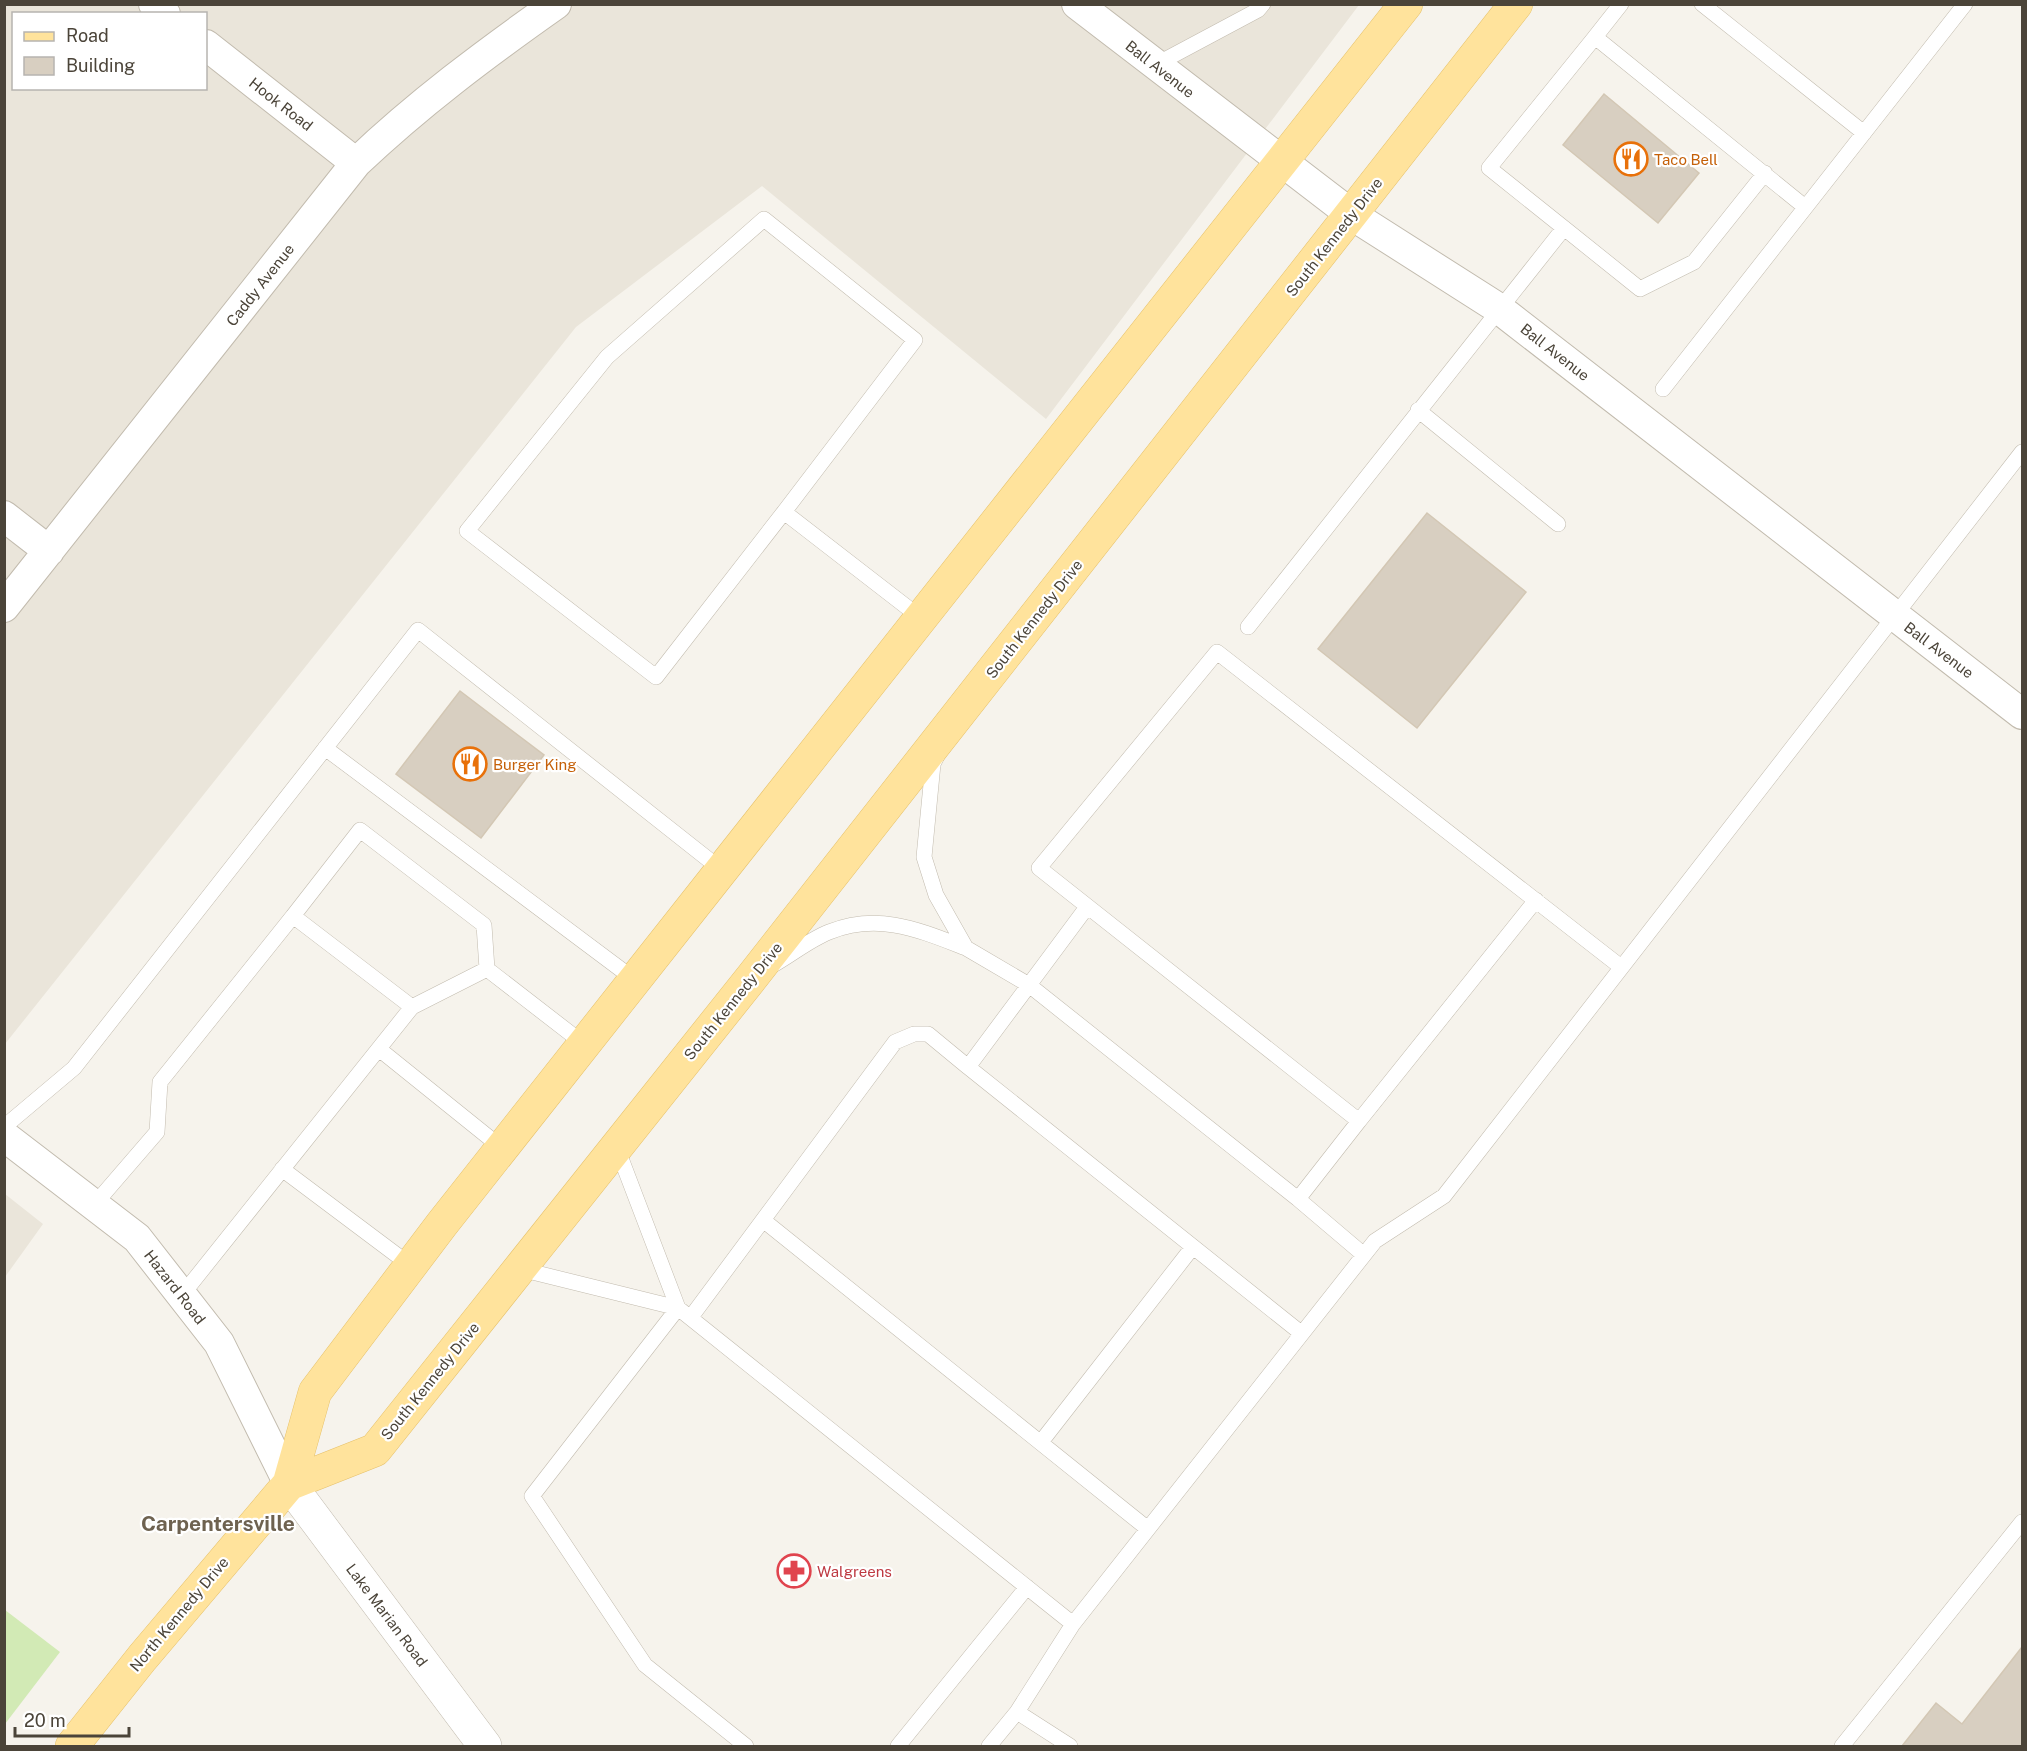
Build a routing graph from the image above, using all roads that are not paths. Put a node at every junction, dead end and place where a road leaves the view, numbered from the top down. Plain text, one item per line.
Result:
1 (556, 4) edge
2 (1077, 4) edge
3 (1263, 4) edge
4 (1406, 4) edge
5 (1516, 4) edge
6 (1621, 4) edge
7 (1702, 4) edge
8 (1965, 4) edge
9 (1595, 37) junction
10 (207, 46) edge
11 (1155, 65) junction
12 (1864, 133) junction
13 (356, 163) junction
14 (1283, 163) junction
15 (1765, 173) junction
16 (1805, 207) junction
17 (1352, 215) junction
18 (1564, 228) junction
19 (1498, 308) junction
20 (1663, 389) dead end
21 (1418, 410) junction
22 (2022, 452) edge
23 (784, 512) junction
24 (4, 516) edge
25 (1558, 524) dead end
26 (49, 551) junction
27 (4, 607) edge
28 (1893, 615) junction
29 (921, 618) junction
30 (1248, 627) dead end
31 (2022, 714) edge
32 (950, 727) junction
33 (325, 748) junction
34 (723, 871) junction
35 (1536, 900) junction
36 (1087, 907) junction
37 (293, 916) junction
38 (966, 948) junction
39 (1621, 967) junction
40 (487, 969) junction
41 (752, 977) junction
42 (635, 980) junction
43 (1029, 985) junction
44 (412, 1007) junction
45 (584, 1044) junction
46 (379, 1049) junction
47 (968, 1067) junction
48 (1359, 1121) junction
49 (4, 1127) edge
50 (4, 1136) edge
51 (502, 1148) junction
52 (617, 1148) junction
53 (282, 1169) junction
54 (1298, 1199) junction
55 (94, 1205) junction
56 (763, 1220) junction
57 (1192, 1248) junction
58 (1364, 1255) junction
59 (410, 1265) junction
60 (520, 1269) junction
61 (182, 1295) junction
62 (678, 1308) junction
63 (691, 1317) junction
64 (1301, 1333) junction
65 (1041, 1442) junction
66 (289, 1484) junction
67 (2022, 1522) edge
68 (1148, 1528) junction
69 (1027, 1587) junction
70 (1073, 1624) junction
71 (1017, 1712) junction
72 (72, 1746) edge
73 (484, 1746) edge
74 (746, 1746) edge
75 (898, 1746) edge
76 (989, 1746) edge
77 (1070, 1746) edge
78 (1842, 1746) edge

1 - 13 street, Caddy Avenue
2 - 11 street, Ball Avenue
3 - 11 lane
4 - 14 main road
5 - 17 main road, South Kennedy Drive
6 - 9 lane
7 - 12 lane
8 - 12 lane
9 - 15 lane
9 - 18 lane
10 - 13 street, Hook Road
11 - 14 street, Ball Avenue
12 - 16 lane
13 - 26 street, Caddy Avenue
14 - 17 street, Ball Avenue
14 - 29 main road
15 - 16 lane
15 - 18 lane
16 - 20 lane
17 - 19 street, Ball Avenue
17 - 32 main road, South Kennedy Drive
18 - 19 lane
19 - 21 lane
19 - 28 street, Ball Avenue
21 - 25 lane
21 - 30 lane
22 - 28 lane
23 - 23 lane
23 - 29 lane
24 - 26 street
26 - 27 street, Caddy Avenue
28 - 31 street, Ball Avenue
28 - 39 lane
29 - 34 main road
32 - 38 lane
32 - 41 main road, South Kennedy Drive
33 - 34 lane
33 - 42 lane
33 - 49 lane
34 - 42 main road
35 - 36 lane
35 - 39 lane
35 - 48 lane
36 - 43 lane
36 - 48 lane
37 - 40 lane
37 - 44 lane
37 - 55 lane
38 - 41 lane
38 - 43 lane
39 - 58 lane
40 - 44 lane
40 - 45 lane
41 - 52 main road, South Kennedy Drive
42 - 45 main road
43 - 47 lane
43 - 54 lane
44 - 46 lane
45 - 51 main road
46 - 51 lane
46 - 53 lane
47 - 56 lane
47 - 57 lane
48 - 54 lane
50 - 55 street, Hazard Road
51 - 59 main road
52 - 60 main road, South Kennedy Drive
52 - 62 lane
53 - 59 lane
53 - 61 lane
54 - 58 lane
55 - 61 street, Hazard Road
56 - 63 lane
56 - 65 lane
57 - 64 lane
57 - 65 lane
58 - 64 lane
59 - 66 main road
60 - 62 lane
60 - 66 main road, South Kennedy Drive
61 - 66 street, Hazard Road
62 - 63 lane
62 - 74 lane
63 - 69 lane
64 - 68 lane
65 - 68 lane
66 - 72 main road, North Kennedy Drive
66 - 73 street, Lake Marian Road
67 - 78 lane
68 - 70 lane
69 - 70 lane
69 - 75 lane
70 - 71 lane
71 - 76 lane
71 - 77 lane

